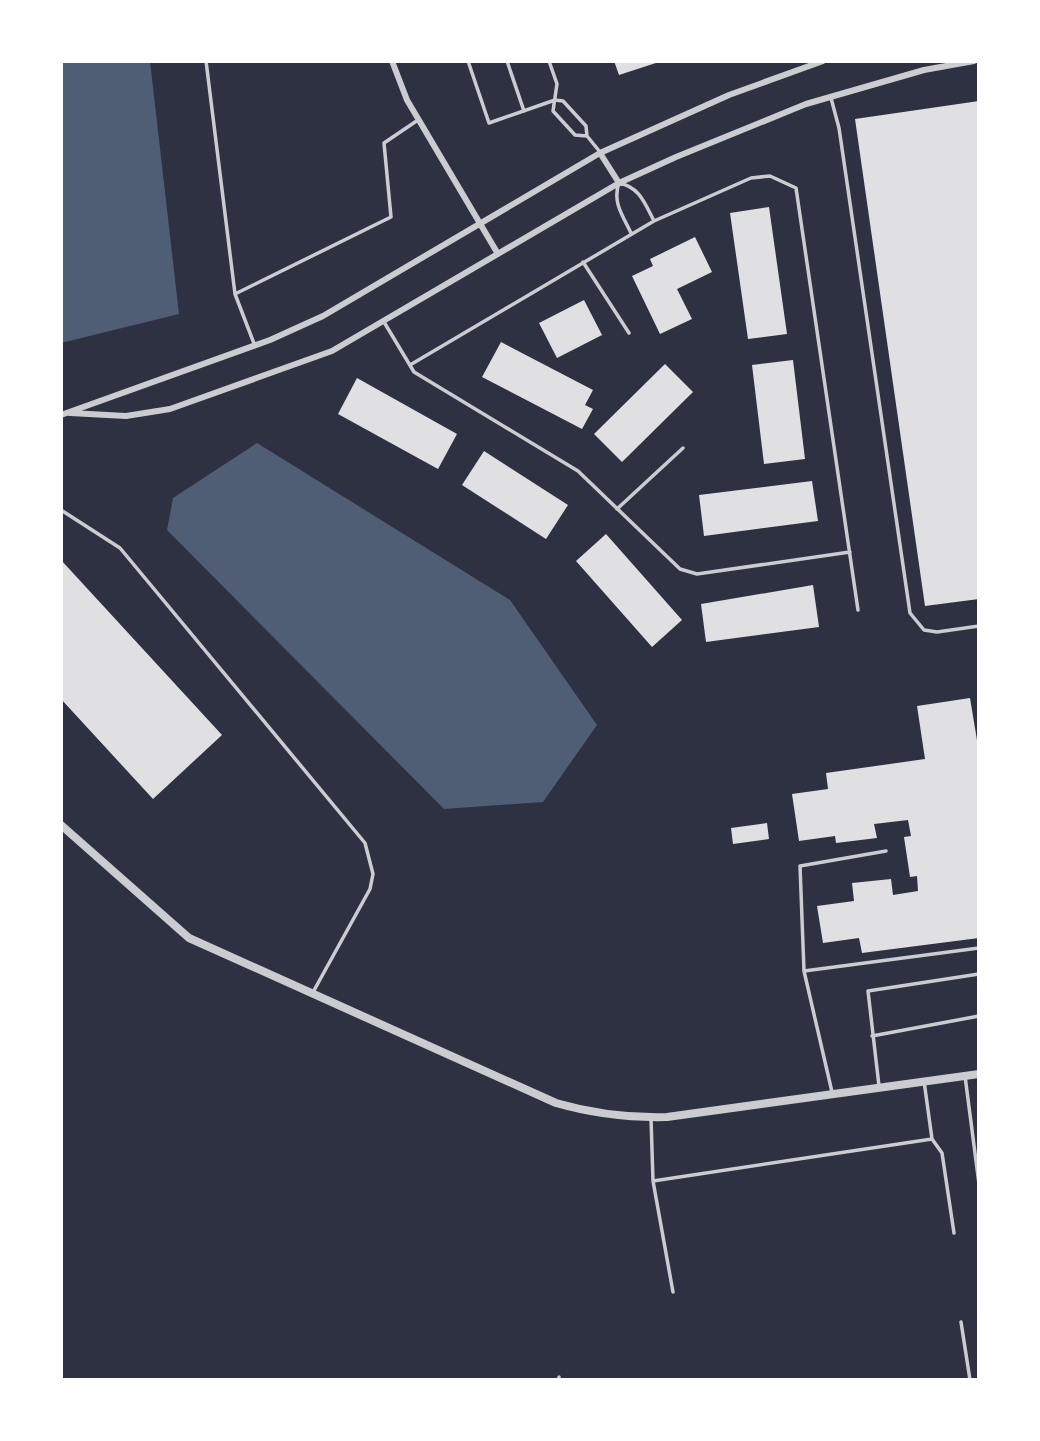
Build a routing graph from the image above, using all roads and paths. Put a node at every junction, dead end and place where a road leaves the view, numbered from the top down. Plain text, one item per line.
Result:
1 (205, 61) edge
2 (392, 61) edge
3 (468, 61) edge
4 (507, 61) edge
5 (549, 61) edge
6 (823, 61) edge
7 (974, 61) edge
8 (830, 96) junction
9 (555, 100) junction
10 (524, 111) junction
11 (418, 120) junction
12 (587, 135) junction
13 (600, 153) junction
14 (619, 183) junction
15 (654, 221) junction
16 (480, 224) junction
17 (631, 233) junction
18 (498, 254) junction
19 (583, 262) junction
20 (235, 294) junction
21 (384, 322) junction
22 (629, 334) dead end
23 (255, 346) junction
24 (410, 365) junction
25 (70, 413) junction
26 (61, 415) edge
27 (683, 448) dead end
28 (617, 509) junction
29 (61, 510) edge
30 (850, 552) junction
31 (858, 610) dead end
32 (979, 626) edge
33 (61, 825) edge
34 (886, 851) dead end
35 (979, 948) edge
36 (804, 971) junction
37 (979, 974) edge
38 (312, 994) junction
39 (979, 1016) edge
40 (872, 1036) junction
41 (979, 1074) edge
42 (965, 1076) junction
43 (924, 1081) junction
44 (879, 1086) junction
45 (832, 1094) junction
46 (651, 1118) junction
47 (979, 1131) edge
48 (972, 1132) junction
49 (932, 1139) junction
50 (653, 1181) junction
51 (979, 1184) edge
52 (954, 1233) dead end
53 (673, 1292) dead end
54 (961, 1322) dead end
55 (970, 1380) edge

1 - 20 lane
2 - 11 street
3 - 10 lane
4 - 10 lane
5 - 9 lane
6 - 13 street
7 - 8 street
8 - 14 street
8 - 32 lane
9 - 10 lane
9 - 12 lane
9 - 12 lane
11 - 16 street
11 - 20 lane
12 - 13 lane
13 - 14 street
13 - 16 street
14 - 15 lane
14 - 17 lane
14 - 18 street
15 - 17 lane
15 - 30 lane
16 - 18 street
16 - 23 street
17 - 19 lane
18 - 21 street
19 - 22 lane
19 - 24 lane
20 - 23 lane
21 - 24 lane
21 - 25 street
23 - 25 street
24 - 28 lane
25 - 26 street
27 - 28 lane
28 - 30 lane
29 - 38 lane
30 - 31 lane
33 - 38 street
34 - 36 lane
35 - 36 lane
36 - 45 lane
37 - 40 lane
38 - 46 street
39 - 40 lane
40 - 44 lane
41 - 42 street
42 - 43 street
42 - 48 lane
43 - 44 street
43 - 49 lane
44 - 45 street
45 - 46 street
46 - 50 lane
47 - 48 lane
48 - 51 lane
49 - 50 lane
49 - 52 lane
50 - 53 lane
54 - 55 lane

